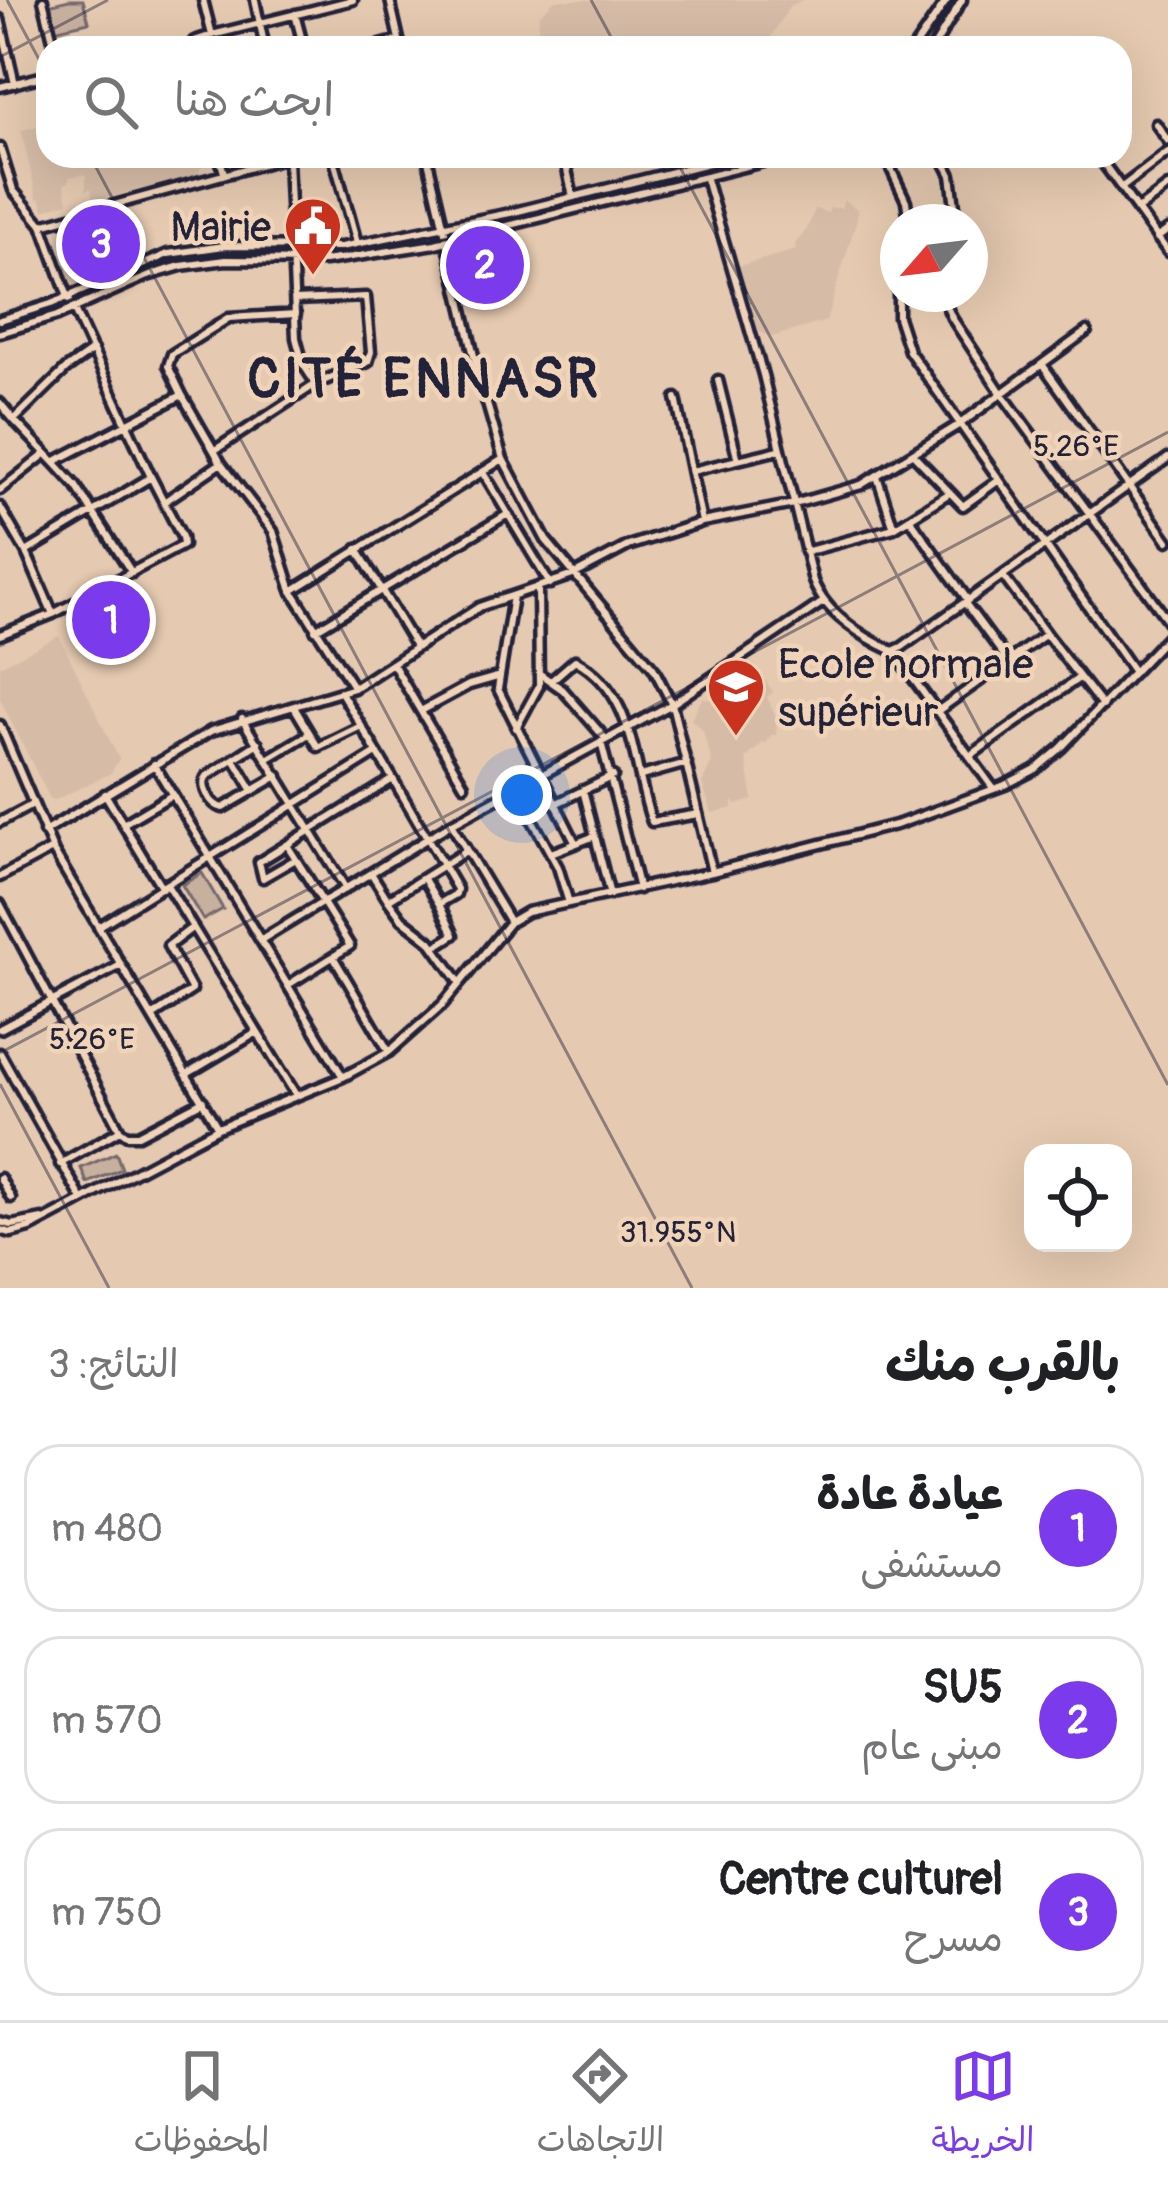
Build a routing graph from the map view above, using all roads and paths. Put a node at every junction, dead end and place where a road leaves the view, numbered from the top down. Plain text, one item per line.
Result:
1 (44, 0) edge
2 (203, 0) edge
3 (255, 0) edge
4 (353, 0) edge
5 (390, 0) edge
6 (947, 0) edge
7 (962, 0) edge
8 (337, 2) edge
9 (296, 14) junction
10 (0, 19) edge
11 (260, 24) junction
12 (212, 35) junction
13 (52, 36) edge
14 (209, 36) edge
15 (263, 36) edge
16 (301, 36) edge
17 (398, 36) edge
18 (922, 36) edge
19 (940, 36) edge
20 (36, 78) edge
21 (15, 84) junction
22 (0, 88) edge
23 (1156, 124) dead end
24 (1168, 141) edge
25 (0, 148) edge
26 (1168, 152) edge
27 (223, 168) edge
28 (243, 168) edge
29 (289, 168) edge
30 (336, 168) edge
31 (430, 168) edge
32 (567, 168) edge
33 (687, 168) edge
34 (743, 168) edge
35 (891, 168) edge
36 (947, 168) edge
37 (1107, 168) edge
38 (224, 173) junction
39 (706, 178) junction
40 (1168, 187) edge
41 (1121, 188) junction
42 (574, 196) junction
43 (906, 204) edge
44 (955, 204) edge
45 (1137, 210) junction
46 (41, 225) junction
47 (443, 226) junction
48 (1168, 230) edge
49 (1157, 238) junction
50 (447, 241) junction
51 (357, 243) junction
52 (293, 248) junction
53 (1168, 253) edge
54 (294, 262) junction
55 (68, 297) junction
56 (295, 300) junction
57 (74, 309) junction
58 (898, 312) edge
59 (949, 312) edge
60 (296, 314) junction
61 (0, 320) edge
62 (1087, 331) dead end
63 (0, 333) edge
64 (93, 350) junction
65 (1042, 364) junction
66 (718, 380) dead end
67 (316, 383) junction
68 (182, 394) junction
69 (1001, 394) junction
70 (676, 398) dead end
71 (0, 403) edge
72 (14, 420) junction
73 (128, 422) junction
74 (960, 424) junction
75 (779, 450) junction
76 (214, 451) junction
77 (45, 454) junction
78 (914, 454) junction
79 (1168, 458) edge
80 (503, 459) junction
81 (738, 460) junction
82 (54, 462) junction
83 (220, 463) junction
84 (692, 471) junction
85 (483, 472) junction
86 (878, 476) junction
87 (151, 477) junction
88 (999, 480) junction
89 (1126, 486) junction
90 (0, 490) edge
91 (948, 494) junction
92 (164, 502) junction
93 (794, 505) junction
94 (0, 507) edge
95 (1089, 512) junction
96 (94, 514) junction
97 (508, 514) junction
98 (910, 520) junction
99 (702, 522) junction
100 (13, 525) junction
101 (894, 528) junction
102 (0, 531) edge
103 (1168, 541) edge
104 (1046, 545) junction
105 (357, 549) junction
106 (26, 552) junction
107 (804, 552) junction
108 (132, 573) junction
109 (573, 575) junction
110 (1003, 576) junction
111 (550, 584) junction
112 (538, 589) junction
113 (382, 590) junction
114 (292, 591) junction
115 (513, 595) junction
116 (823, 602) junction
117 (966, 602) junction
118 (52, 614) junction
119 (1168, 621) edge
120 (315, 630) junction
121 (1046, 634) junction
122 (0, 635) edge
123 (1168, 635) edge
124 (416, 647) junction
125 (893, 650) junction
126 (1008, 661) junction
127 (392, 664) junction
128 (1134, 672) junction
129 (540, 674) junction
130 (497, 676) junction
131 (1078, 678) junction
132 (551, 681) junction
133 (354, 688) junction
134 (342, 694) junction
135 (671, 704) junction
136 (294, 706) junction
137 (1102, 706) junction
138 (939, 710) junction
139 (421, 712) junction
140 (242, 719) junction
141 (629, 724) junction
142 (0, 725) edge
143 (361, 726) junction
144 (516, 728) junction
145 (309, 734) junction
146 (603, 739) junction
147 (258, 743) junction
148 (377, 753) junction
149 (970, 756) junction
150 (234, 759) junction
151 (267, 759) junction
152 (154, 764) junction
153 (687, 764) junction
154 (540, 775) junction
155 (278, 776) junction
156 (613, 776) junction
157 (641, 776) junction
158 (393, 779) junction
159 (464, 785) dead end
160 (515, 788) junction
161 (583, 790) junction
162 (994, 790) junction
163 (253, 791) junction
164 (105, 794) junction
165 (172, 795) junction
166 (555, 804) junction
167 (32, 805) junction
168 (295, 805) junction
169 (699, 814) junction
170 (0, 822) edge
171 (123, 824) junction
172 (451, 824) junction
173 (311, 831) junction
174 (44, 832) junction
175 (595, 836) junction
176 (428, 838) junction
177 (575, 842) junction
178 (287, 845) junction
179 (52, 849) junction
180 (466, 851) junction
181 (551, 853) junction
182 (210, 859) junction
183 (296, 859) junction
184 (444, 866) junction
185 (712, 872) junction
186 (371, 873) junction
187 (0, 877) edge
188 (424, 879) junction
189 (165, 886) junction
190 (346, 889) junction
191 (639, 889) junction
192 (610, 895) junction
193 (388, 901) junction
194 (324, 903) junction
195 (569, 903) junction
196 (440, 904) junction
197 (1, 910) edge
198 (510, 922) junction
199 (98, 927) junction
200 (193, 927) junction
201 (261, 940) junction
202 (435, 947) junction
203 (334, 958) junction
204 (121, 964) junction
205 (460, 983) junction
206 (288, 985) junction
207 (52, 1001) junction
208 (153, 1015) junction
209 (0, 1029) edge
210 (258, 1032) junction
211 (0, 1052) edge
212 (389, 1052) junction
213 (188, 1074) junction
214 (343, 1077) junction
215 (296, 1095) junction
216 (203, 1101) junction
217 (218, 1128) junction
218 (120, 1130) junction
219 (60, 1163) junction
220 (0, 1178) edge
221 (11, 1198) dead end
222 (80, 1198) junction
223 (0, 1226) edge

1 - 13 street
2 - 12 street
3 - 11 street
4 - 8 street
5 - 17 street
6 - 18 street
7 - 19 street
8 - 9 street
9 - 11 street
9 - 16 street
10 - 21 street
11 - 12 street
11 - 15 street
12 - 14 street
20 - 21 street
21 - 22 street
23 - 24 street
25 - 46 street
26 - 41 street
27 - 38 street
28 - 38 street
29 - 52 street
30 - 51 street
31 - 47 street
32 - 42 street
33 - 42 street
34 - 39 street
35 - 43 street
36 - 44 street
37 - 41 street
38 - 46 street
39 - 50 street
39 - 75 street
40 - 45 street
41 - 45 street
42 - 47 street
45 - 49 street
46 - 55 street
47 - 50 street
47 - 51 street
48 - 49 street
49 - 53 street
50 - 54 street
50 - 80 street
51 - 52 street
52 - 54 street
52 - 55 street
54 - 56 street
54 - 57 street
55 - 57 street
55 - 61 street
56 - 60 street
56 - 67 street
57 - 63 street
57 - 64 street
58 - 74 street
59 - 69 street
60 - 67 street
60 - 68 street
62 - 65 street
64 - 72 street
64 - 73 street
65 - 69 street
65 - 89 street
66 - 81 street
67 - 76 street
68 - 73 street
68 - 76 street
69 - 74 street
69 - 95 street
70 - 84 street
71 - 72 street
72 - 77 street
73 - 82 street
73 - 87 street
74 - 78 street
74 - 88 street
75 - 81 street
75 - 93 street
76 - 83 street
77 - 82 street
77 - 90 street
78 - 86 street
78 - 91 street
79 - 89 street
80 - 85 street
80 - 109 street
81 - 84 street
82 - 96 street
83 - 92 street
83 - 114 street
84 - 99 street
85 - 97 street
85 - 105 street
86 - 93 street
86 - 101 street
87 - 92 street
87 - 96 street
88 - 91 street
88 - 104 street
89 - 95 street
89 - 103 street
91 - 98 street
92 - 108 street
93 - 99 street
93 - 107 street
94 - 100 street
95 - 104 street
95 - 119 street
96 - 106 street
96 - 108 street
97 - 111 street
97 - 113 street
98 - 101 street
98 - 117 street
99 - 109 street
100 - 102 street
100 - 106 street
101 - 107 street
104 - 110 street
104 - 128 street
105 - 113 street
105 - 114 street
106 - 118 street
107 - 116 street
108 - 118 street
109 - 111 street
109 - 135 street
110 - 117 street
110 - 121 street
111 - 112 street
112 - 115 street
112 - 129 street
113 - 120 street
113 - 124 street
114 - 120 street
115 - 124 street
115 - 130 street
116 - 125 street
116 - 135 street
117 - 125 street
117 - 126 street
118 - 122 street
120 - 133 street
121 - 126 street
121 - 131 street
123 - 128 street
124 - 127 street
125 - 138 street
126 - 138 street
127 - 133 street
127 - 139 street
128 - 137 street
129 - 132 street
129 - 144 street
130 - 139 street
130 - 144 street
131 - 137 street
131 - 149 street
132 - 141 street
132 - 146 street
133 - 134 street
134 - 136 street
134 - 143 street
135 - 141 street
135 - 153 street
136 - 140 street
136 - 145 street
137 - 162 street
138 - 149 street
139 - 159 street
140 - 147 street
140 - 152 street
141 - 146 street
141 - 157 street
142 - 167 street
143 - 145 street
143 - 148 street
144 - 154 street
145 - 151 street
146 - 154 street
146 - 156 street
147 - 150 street
147 - 151 street
148 - 158 street
148 - 168 street
149 - 162 street
150 - 163 street
150 - 163 street
151 - 155 street
152 - 164 street
152 - 165 street
153 - 157 street
153 - 169 street
154 - 160 street
154 - 166 street
155 - 163 street
155 - 168 street
156 - 161 street
156 - 191 street
157 - 169 street
158 - 173 street
158 - 176 street
160 - 172 street
160 - 181 street
161 - 166 street
161 - 175 street
162 - 185 street
164 - 171 street
164 - 174 street
165 - 171 street
165 - 182 street
166 - 177 street
167 - 170 street
167 - 174 street
168 - 173 street
168 - 182 street
169 - 185 street
171 - 189 street
172 - 176 street
172 - 180 street
173 - 178 street
173 - 190 street
174 - 179 street
175 - 177 street
175 - 192 street
176 - 184 street
176 - 186 street
177 - 181 street
178 - 183 street
178 - 183 street
179 - 187 street
179 - 199 street
180 - 184 street
180 - 198 street
181 - 195 street
182 - 189 street
182 - 201 street
183 - 194 street
184 - 188 street
184 - 196 street
185 - 191 street
186 - 190 street
186 - 193 street
188 - 193 street
188 - 196 street
189 - 199 street
189 - 200 street
190 - 194 street
191 - 192 street
192 - 195 street
193 - 202 street
194 - 201 street
194 - 203 street
195 - 198 street
196 - 202 street
197 - 207 street
198 - 205 street
199 - 204 street
200 - 208 street
200 - 210 street
201 - 206 street
202 - 205 street
203 - 206 street
203 - 212 street
204 - 207 street
204 - 208 street
205 - 212 street
206 - 214 street
207 - 209 street
207 - 218 street
208 - 213 street
210 - 213 street
210 - 215 street
211 - 219 street
212 - 214 street
213 - 216 street
214 - 215 street
215 - 217 street
216 - 217 street
216 - 218 street
217 - 222 street
218 - 219 street
219 - 222 street
220 - 221 street
222 - 223 street

